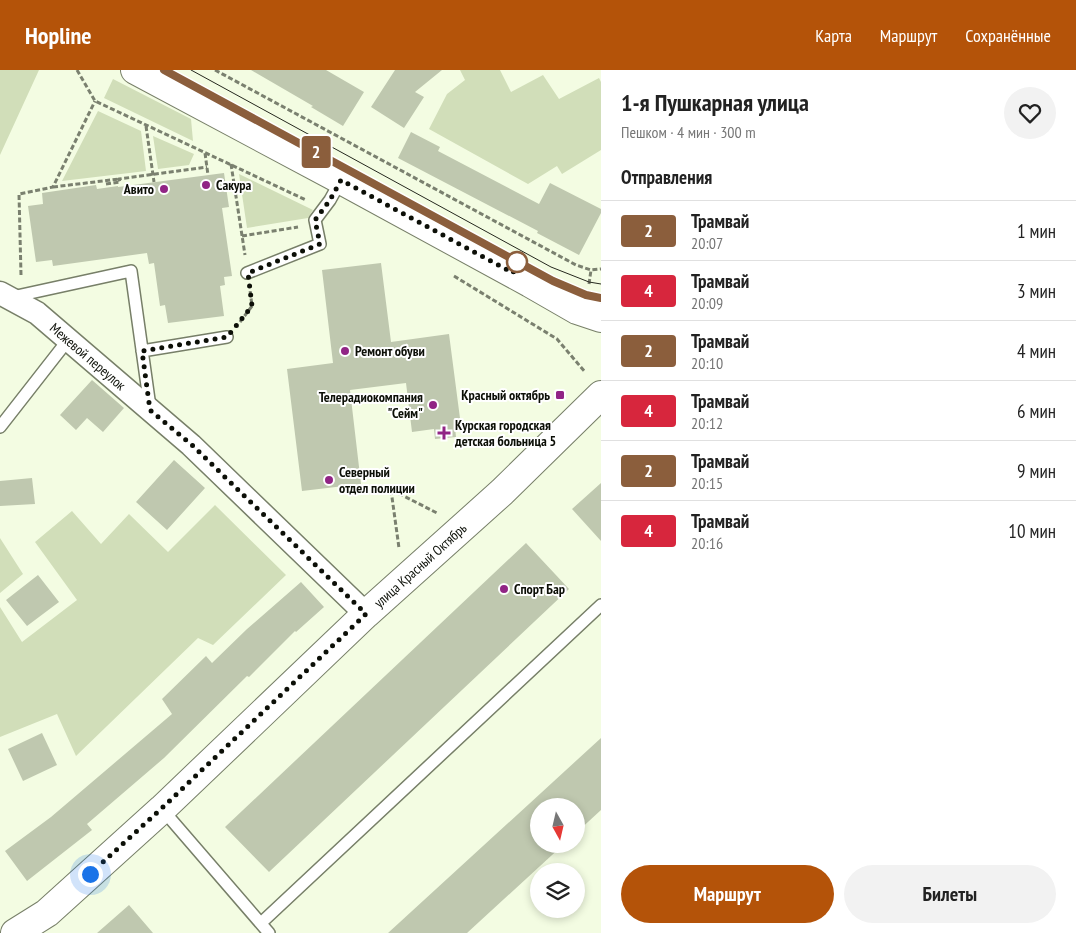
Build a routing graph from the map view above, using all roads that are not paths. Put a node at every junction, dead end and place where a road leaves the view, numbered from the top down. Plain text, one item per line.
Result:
1 (135, 70) edge
2 (336, 190) junction
3 (248, 273) road end
4 (10, 295) edge
5 (589, 314) edge
6 (601, 330) edge
7 (227, 337) road end
8 (68, 340) junction
9 (142, 351) junction
10 (594, 385) edge
11 (150, 410) junction
12 (0, 427) edge
13 (601, 605) edge
14 (366, 614) junction
15 (162, 808) junction
16 (261, 923) junction
17 (15, 933) edge
18 (269, 933) edge

1 - 2 main road
2 - 3 lane
2 - 5 main road
4 - 8 street, Межевой переулок
4 - 9 lane
5 - 6 main road
7 - 9 lane
8 - 11 street, Межевой переулок
8 - 12 lane
9 - 11 lane
10 - 14 main road, улица Красный Октябрь
11 - 14 street, Межевой переулок
13 - 16 lane
14 - 15 main road, улица Красный Октябрь
15 - 16 lane
15 - 17 main road, улица Красный Октябрь
16 - 18 lane

